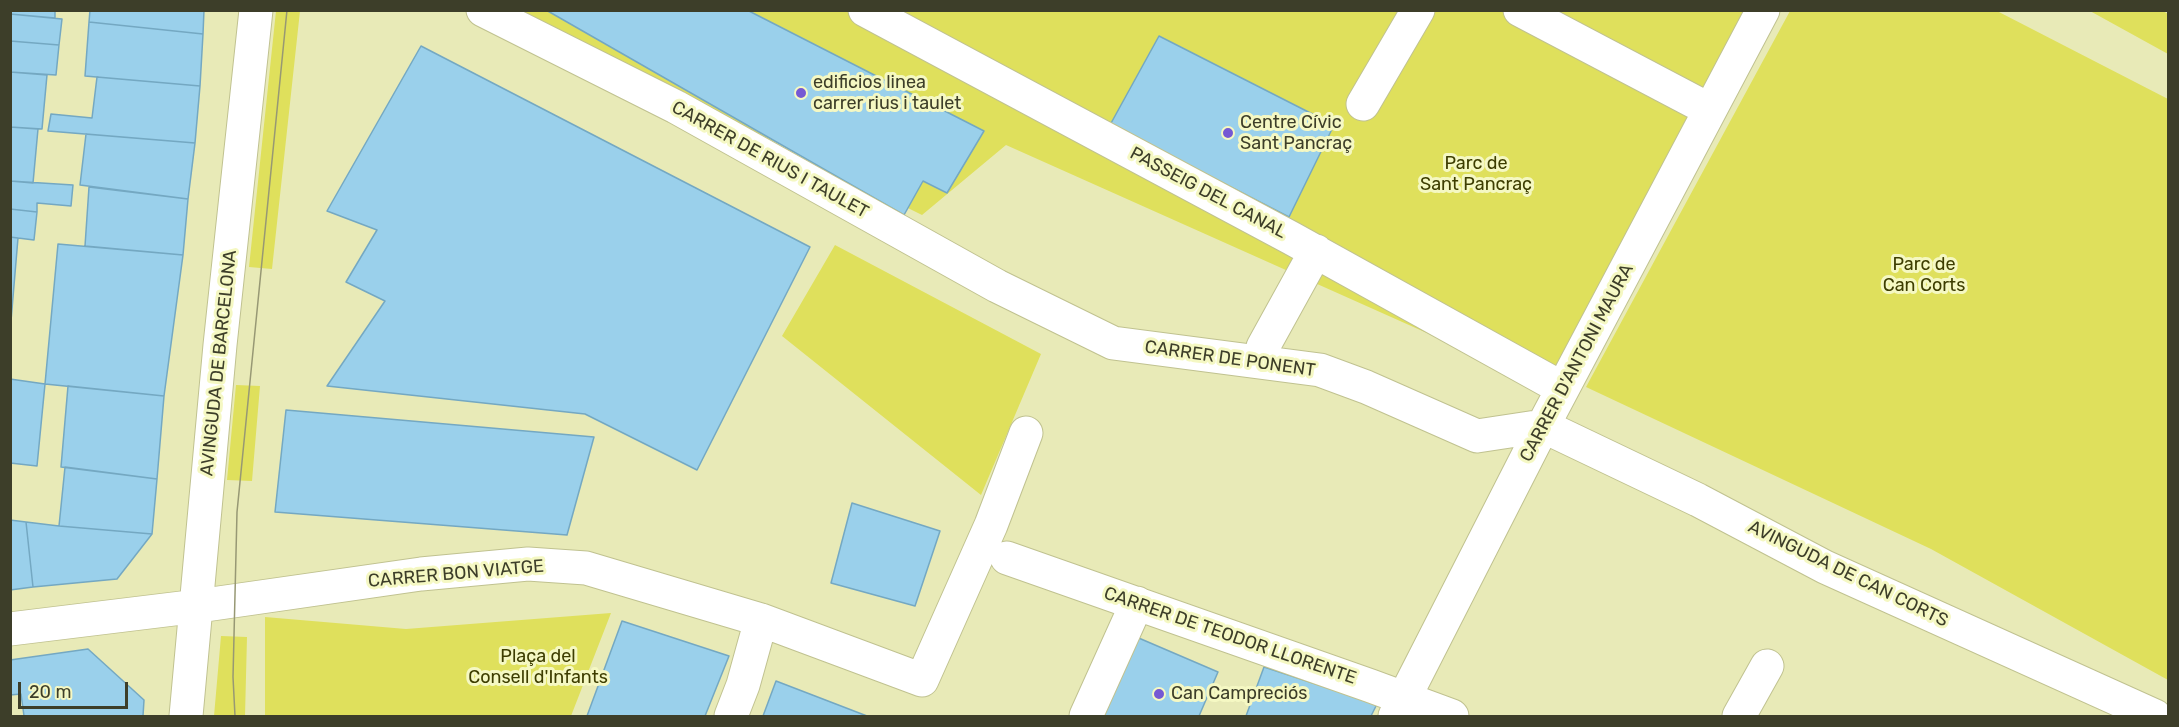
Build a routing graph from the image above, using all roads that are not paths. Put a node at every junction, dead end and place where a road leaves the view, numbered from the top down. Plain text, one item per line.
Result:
1 (256, 10) edge
2 (483, 10) edge
3 (865, 10) edge
4 (1418, 10) edge
5 (1520, 10) edge
6 (1763, 10) edge
7 (1363, 104) dead end
8 (1710, 110) junction
9 (1316, 252) junction
10 (1054, 315) joint
11 (1263, 347) dead end
12 (1549, 381) dead end
13 (1543, 426) junction
14 (1026, 433) dead end
15 (1007, 558) dead end
16 (1137, 603) junction
17 (198, 606) junction
18 (761, 620) junction
19 (10, 629) edge
20 (1767, 666) dead end
21 (1399, 707) edge
22 (186, 717) edge
23 (731, 717) edge
24 (1086, 717) edge
25 (1452, 717) edge
26 (1739, 717) edge
27 (2155, 717) edge

1 - 17 street, AVINGUDA DE BARCELONA
2 - 10 street, CARRER DE RIUS I TAULET
3 - 9 street, PASSEIG DEL CANAL
4 - 7 street
5 - 8 street
6 - 8 street, CARRER D'ANTONI MAURA
8 - 13 street, CARRER D'ANTONI MAURA
9 - 11 street
9 - 12 street, PASSEIG DEL CANAL
10 - 13 street, CARRER DE PONENT
13 - 21 street, CARRER D'ANTONI MAURA
13 - 27 street, AVINGUDA DE CAN CORTS
14 - 18 street, CARRER BON VIATGE
15 - 16 street, CARRER DE TEODOR LLORENTE
16 - 21 street, CARRER DE TEODOR LLORENTE
16 - 24 street
17 - 18 street, CARRER BON VIATGE
17 - 19 street, CARRER BON VIATGE
17 - 22 street, AVINGUDA DE BARCELONA
18 - 23 street
20 - 26 street
21 - 25 street, CARRER DE TEODOR LLORENTE

